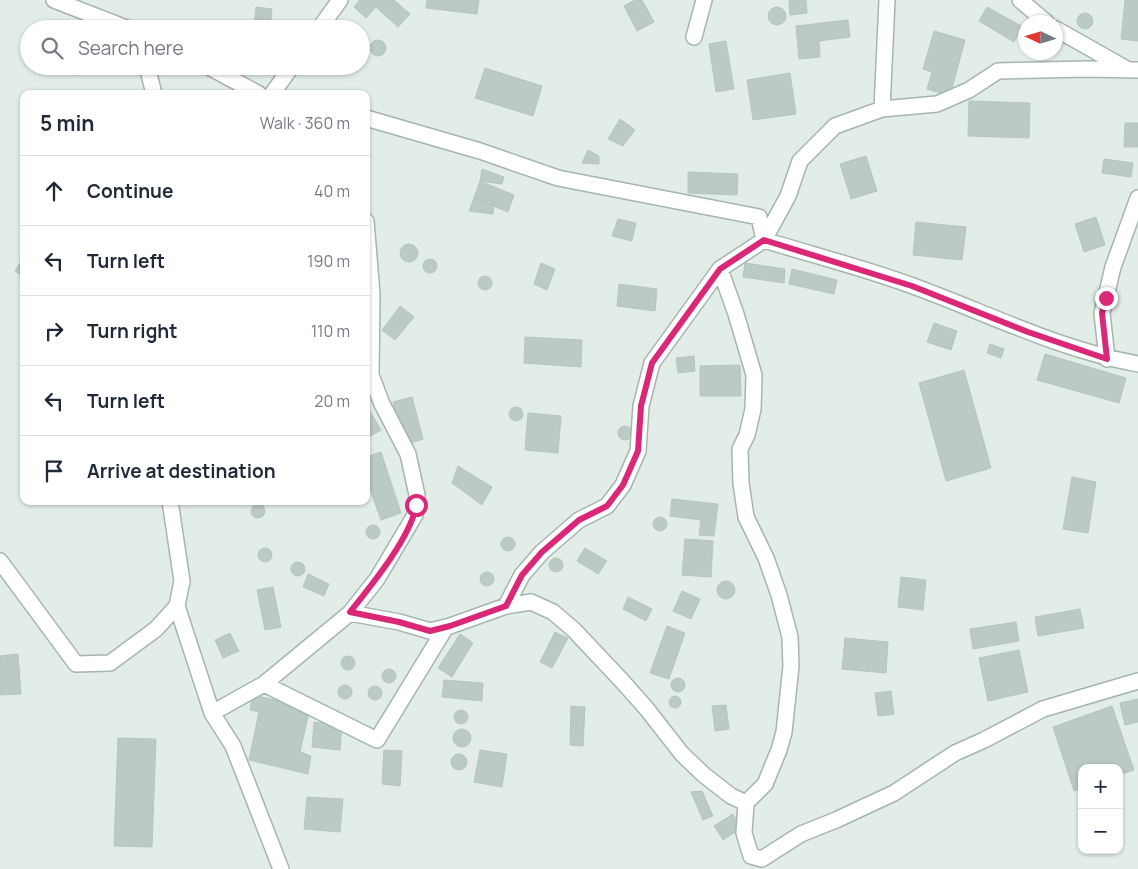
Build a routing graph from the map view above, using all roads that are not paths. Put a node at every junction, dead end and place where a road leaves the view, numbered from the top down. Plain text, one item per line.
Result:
1 (54, 0) edge
2 (340, 0) edge
3 (704, 0) edge
4 (887, 0) edge
5 (1020, 0) edge
6 (1038, 15) edge
7 (105, 20) edge
8 (326, 20) edge
9 (1063, 33) edge
10 (694, 37) dead end
11 (1132, 70) edge
12 (149, 75) edge
13 (224, 75) edge
14 (286, 75) edge
15 (153, 90) edge
16 (252, 90) edge
17 (275, 90) edge
18 (882, 109) junction
19 (370, 119) edge
20 (1138, 198) edge
21 (764, 240) junction
22 (720, 269) junction
23 (370, 270) edge
24 (370, 347) edge
25 (1107, 359) junction
26 (1138, 364) edge
27 (370, 376) edge
28 (171, 505) edge
29 (0, 561) edge
30 (177, 606) junction
31 (506, 606) junction
32 (350, 612) junction
33 (446, 627) junction
34 (1138, 681) edge
35 (264, 684) junction
36 (212, 713) junction
37 (746, 803) junction
38 (281, 869) edge

1 - 7 street
2 - 8 street
3 - 10 street
4 - 18 street
5 - 6 street
9 - 11 street
11 - 18 street
12 - 15 street
13 - 16 street
14 - 17 street
18 - 21 street
19 - 21 street
20 - 25 street
21 - 22 street
21 - 25 street
22 - 31 street
22 - 37 street
23 - 24 street
25 - 26 street
27 - 32 street
28 - 30 street
29 - 30 street
30 - 36 street
31 - 33 street
31 - 37 street
32 - 33 street
32 - 35 street
33 - 35 street
34 - 37 street
35 - 36 street
36 - 38 street

